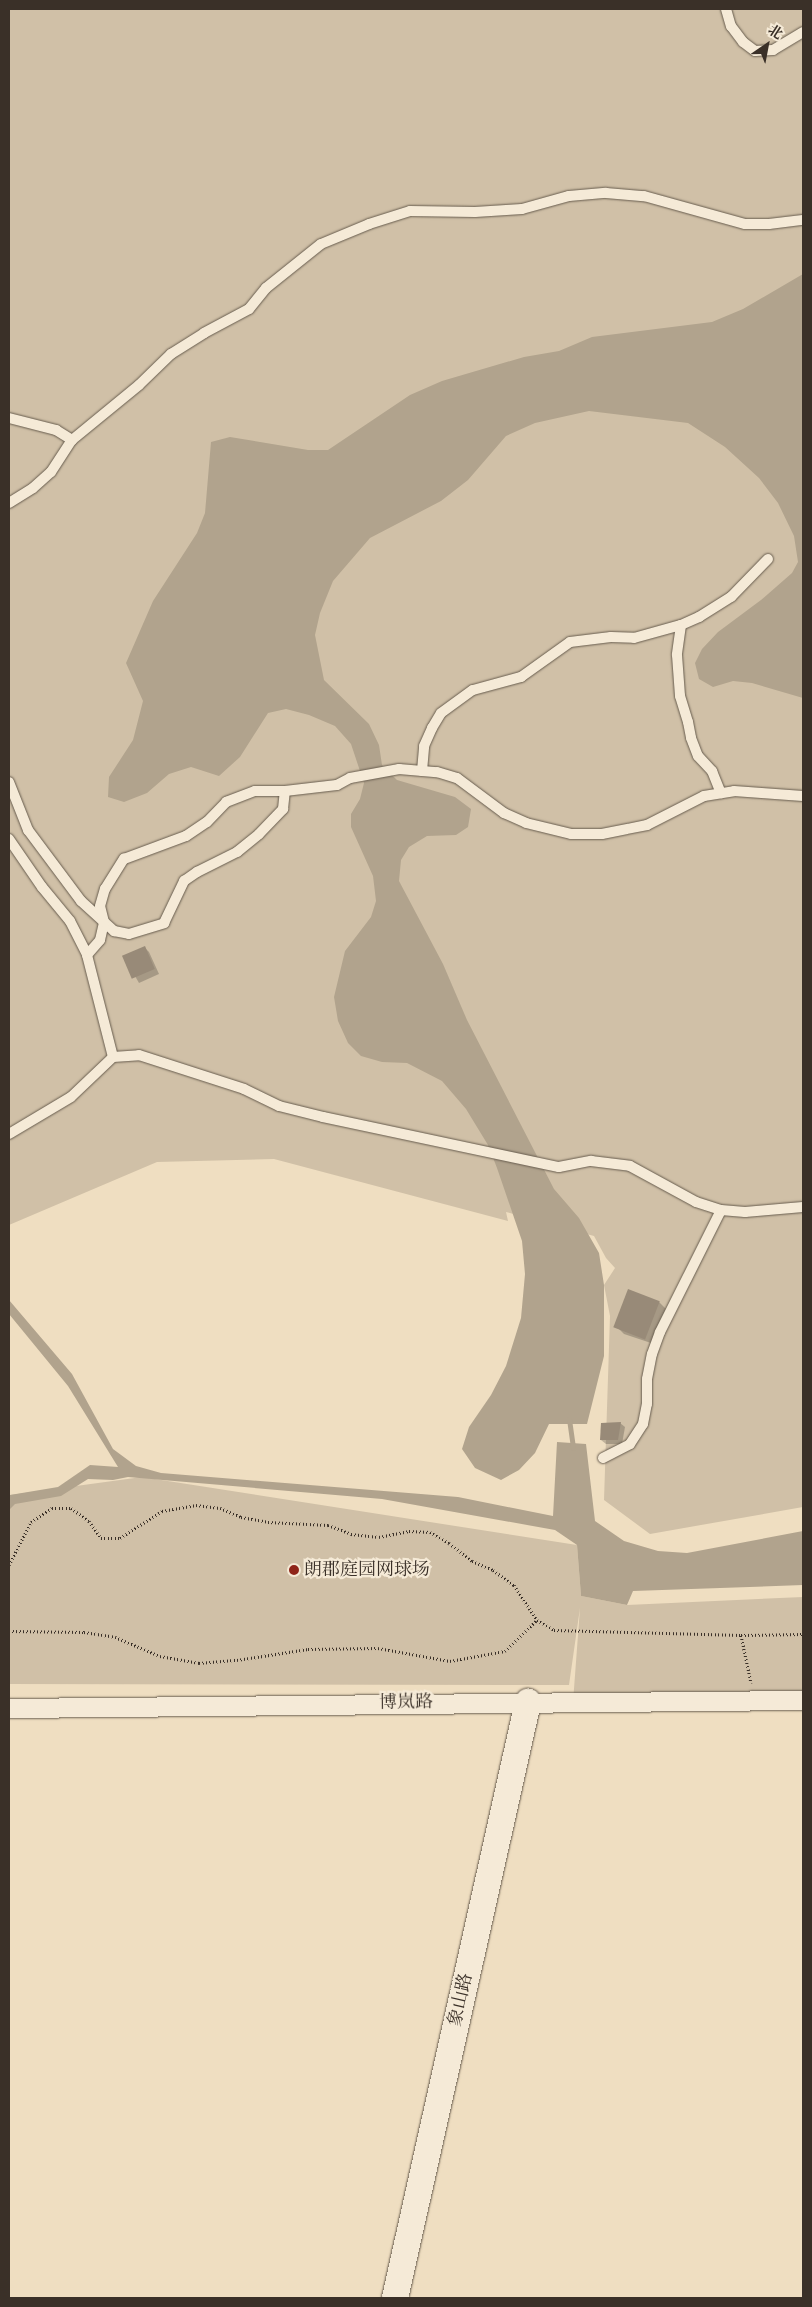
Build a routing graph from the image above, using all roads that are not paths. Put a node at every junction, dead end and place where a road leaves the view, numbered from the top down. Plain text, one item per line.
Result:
1 (726, 9) edge
2 (803, 32) edge
3 (803, 220) edge
4 (9, 418) edge
5 (72, 440) junction
6 (9, 504) edge
7 (768, 559) dead end
8 (682, 625) junction
9 (422, 771) junction
10 (9, 782) edge
11 (285, 791) junction
12 (721, 793) junction
13 (803, 796) edge
14 (9, 839) edge
15 (104, 922) junction
16 (87, 955) junction
17 (113, 1057) junction
18 (9, 1134) edge
19 (803, 1207) edge
20 (721, 1210) junction
21 (603, 1458) dead end
22 (803, 1700) edge
23 (528, 1702) junction
24 (9, 1708) edge
25 (395, 2298) edge

1 - 2 lane
3 - 5 lane
4 - 5 lane
5 - 6 lane
7 - 8 lane
8 - 9 lane
8 - 12 lane
9 - 11 lane
9 - 12 lane
10 - 15 lane
11 - 15 lane
11 - 15 lane
12 - 13 lane
14 - 16 lane
15 - 16 lane
16 - 17 lane
17 - 18 lane
17 - 20 lane
19 - 20 lane
20 - 21 lane
22 - 23 street, 博岚路
23 - 24 street, 博岚路
23 - 25 main road, 象山路

